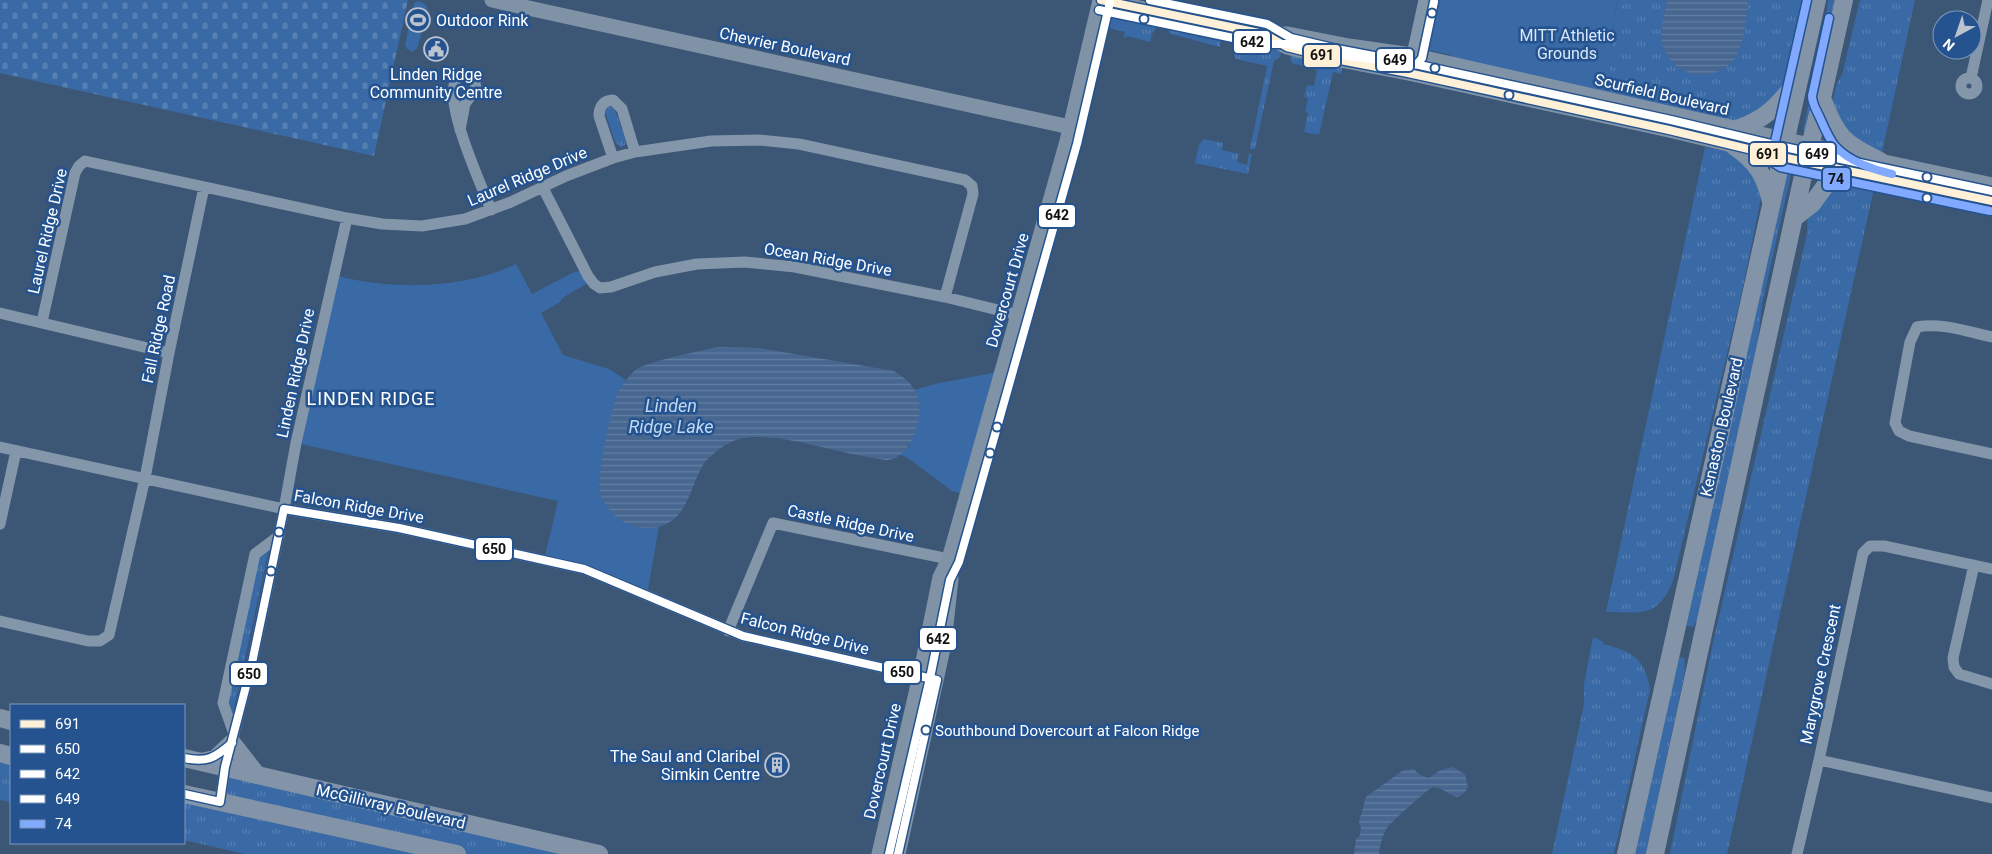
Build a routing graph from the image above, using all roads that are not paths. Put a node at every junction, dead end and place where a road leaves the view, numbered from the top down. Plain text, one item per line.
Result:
1 (492, 0) edge
2 (1100, 0) edge
3 (1424, 0) edge
4 (1817, 0) edge
5 (1844, 0) edge
6 (1988, 0) edge
7 (1264, 34) junction
8 (1412, 55) junction
9 (1408, 73) junction
10 (1971, 78) dead end
11 (1798, 81) junction
12 (1822, 98) junction
13 (1070, 127) junction
14 (460, 130) dead end
15 (1736, 138) junction
16 (1784, 148) junction
17 (635, 152) junction
18 (1808, 154) junction
19 (613, 158) junction
20 (1878, 169) junction
21 (1992, 185) edge
22 (542, 186) junction
23 (204, 187) junction
24 (1992, 201) edge
25 (1772, 205) junction
26 (491, 210) junction
27 (347, 218) junction
28 (1794, 218) junction
29 (945, 298) junction
30 (0, 313) edge
31 (1018, 315) junction
32 (42, 322) junction
33 (1992, 337) edge
34 (169, 353) junction
35 (0, 447) edge
36 (16, 451) junction
37 (1992, 454) edge
38 (145, 478) junction
39 (284, 510) junction
40 (0, 524) edge
41 (279, 536) junction
42 (949, 560) junction
43 (1974, 565) junction
44 (1992, 569) edge
45 (0, 621) edge
46 (728, 630) junction
47 (920, 676) junction
48 (937, 680) junction
49 (1992, 684) edge
50 (233, 738) junction
51 (192, 760) edge
52 (1819, 760) junction
53 (225, 767) junction
54 (257, 775) junction
55 (185, 794) edge
56 (1992, 798) edge
57 (220, 802) junction
58 (457, 854) edge
59 (599, 854) edge
60 (879, 854) edge
61 (898, 854) edge
62 (1626, 854) edge
63 (1655, 854) edge
64 (1797, 854) edge

1 - 13 street, Chevrier Boulevard
2 - 7 street, Scurfield Boulevard
2 - 13 street, Dovercourt Drive
3 - 8 street
4 - 11 main road, Kenaston Boulevard
5 - 12 main road, Kenaston Boulevard
6 - 10 street
7 - 8 street, Scurfield Boulevard
7 - 9 street, Scurfield Boulevard
8 - 9 street
8 - 15 street, Scurfield Boulevard
9 - 15 street, Scurfield Boulevard
11 - 15 main road
11 - 16 main road, Kenaston Boulevard
12 - 18 main road, Kenaston Boulevard
12 - 20 main road
13 - 31 street, Dovercourt Drive
14 - 26 street
15 - 16 street, Scurfield Boulevard
15 - 25 main road
16 - 18 street, Scurfield Boulevard
16 - 25 main road, Kenaston Boulevard
17 - 19 street, Laurel Ridge Drive
17 - 19 street
17 - 29 street, Laurel Ridge Drive
18 - 20 street, Scurfield Boulevard
18 - 28 main road, Kenaston Boulevard
19 - 22 street, Laurel Ridge Drive
20 - 21 street, Scurfield Boulevard
20 - 24 street, Scurfield Boulevard
20 - 28 main road
22 - 26 street, Laurel Ridge Drive
22 - 29 street, Ocean Ridge Drive
23 - 27 street, Laurel Ridge Drive
23 - 32 street, Laurel Ridge Drive
23 - 34 street, Fall Ridge Road
25 - 62 main road, Kenaston Boulevard
26 - 27 street, Laurel Ridge Drive
27 - 39 street, Linden Ridge Drive
28 - 63 main road, Kenaston Boulevard
29 - 31 street, Ocean Ridge Drive
30 - 32 street
31 - 42 street, Dovercourt Drive
32 - 34 street
33 - 37 street
34 - 38 street, Fall Ridge Road
35 - 36 street, Falcon Ridge Drive
36 - 38 street, Falcon Ridge Drive
36 - 40 street
38 - 39 street, Falcon Ridge Drive
38 - 45 street, Fall Ridge Road
39 - 41 street, Linden Ridge Drive
39 - 46 street, Falcon Ridge Drive
41 - 50 street, Linden Ridge Drive
41 - 50 street
42 - 46 street, Castle Ridge Drive
42 - 47 street, Dovercourt Drive
42 - 48 street, Dovercourt Drive
43 - 44 street, Marygrove Crescent
43 - 49 street
43 - 52 street, Marygrove Crescent
46 - 47 street, Falcon Ridge Drive
47 - 48 street, Falcon Ridge Drive
47 - 60 street, Dovercourt Drive
48 - 61 street, Dovercourt Drive
50 - 51 main road
50 - 53 street, Linden Ridge Drive
50 - 54 main road
51 - 53 main road, McGillivray Boulevard
52 - 56 street, Marygrove Crescent
52 - 64 street
53 - 54 main road, McGillivray Boulevard
53 - 57 street, Linden Ridge Drive
54 - 59 main road, McGillivray Boulevard
55 - 57 main road, McGillivray Boulevard
57 - 58 main road, McGillivray Boulevard

